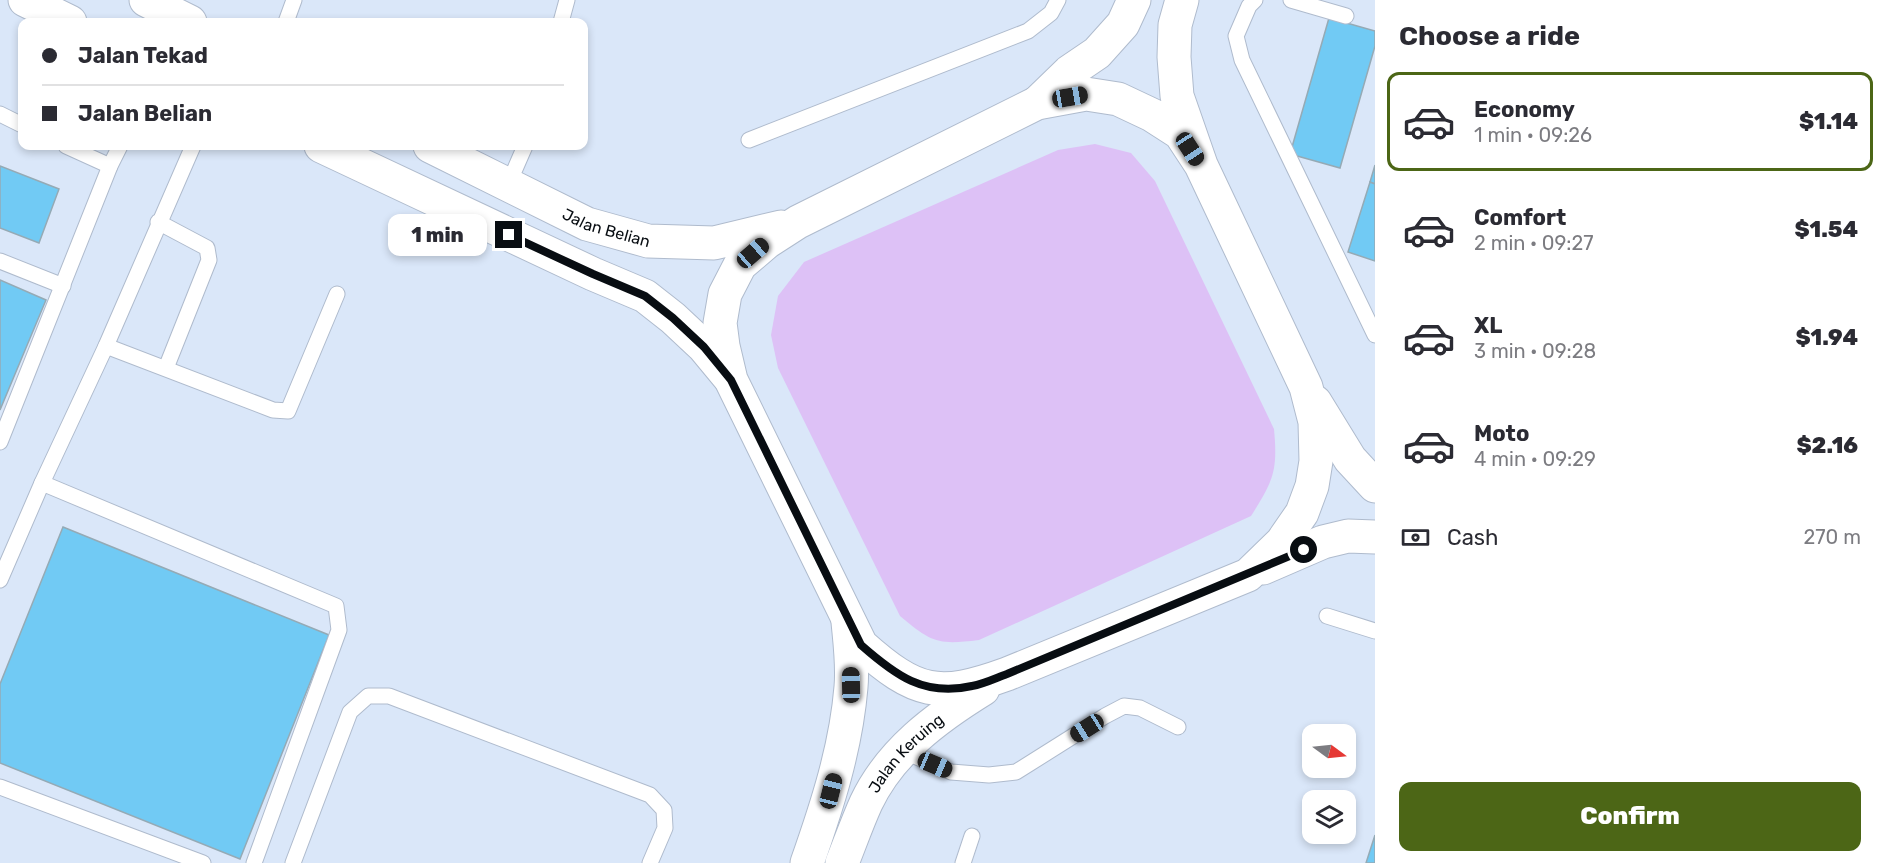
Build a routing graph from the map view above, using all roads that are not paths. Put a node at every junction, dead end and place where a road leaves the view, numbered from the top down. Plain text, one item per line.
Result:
1 (25, 0) edge
2 (146, 0) edge
3 (294, 0) edge
4 (567, 0) edge
5 (1058, 0) edge
6 (1134, 0) edge
7 (1182, 0) edge
8 (1255, 0) edge
9 (1291, 0) edge
10 (1346, 16) dead end
11 (62, 18) edge
12 (182, 18) edge
13 (287, 18) edge
14 (562, 18) edge
15 (1037, 103) junction
16 (0, 114) edge
17 (18, 123) edge
18 (748, 140) dead end
19 (75, 150) edge
20 (118, 150) edge
21 (190, 150) edge
22 (330, 150) edge
23 (438, 150) edge
24 (523, 150) edge
25 (1201, 165) junction
26 (110, 166) junction
27 (508, 185) junction
28 (158, 222) junction
29 (798, 222) junction
30 (0, 261) edge
31 (63, 286) junction
32 (337, 294) dead end
33 (1375, 335) edge
34 (106, 346) junction
35 (166, 368) junction
36 (731, 380) junction
37 (1306, 387) junction
38 (0, 442) edge
39 (42, 483) junction
40 (1375, 486) edge
41 (1375, 537) edge
42 (1248, 575) junction
43 (0, 580) edge
44 (1327, 616) dead end
45 (848, 619) junction
46 (1375, 631) edge
47 (1007, 674) junction
48 (1178, 727) dead end
49 (903, 751) junction
50 (0, 787) edge
51 (972, 836) dead end
52 (203, 863) edge
53 (254, 863) edge
54 (293, 863) edge
55 (650, 863) edge
56 (807, 863) edge
57 (842, 863) edge
58 (963, 863) edge

1 - 11 main road
2 - 12 main road
3 - 13 lane
4 - 14 lane
5 - 18 lane
6 - 15 main road
7 - 25 main road
8 - 33 lane
9 - 10 lane
15 - 25 main road
15 - 29 main road
16 - 17 lane
19 - 26 lane
20 - 26 lane
21 - 28 lane
22 - 36 main road
23 - 27 main road, Jalan Belian
24 - 27 lane
25 - 37 main road
26 - 31 lane
27 - 29 main road, Jalan Belian
28 - 34 lane
28 - 35 lane
29 - 36 main road
30 - 31 lane
31 - 38 lane
32 - 35 lane
34 - 35 lane
34 - 39 lane
36 - 45 main road
37 - 40 main road
37 - 42 main road
39 - 43 lane
39 - 53 lane
41 - 42 main road
42 - 47 main road
44 - 46 lane
45 - 47 main road
45 - 56 main road
47 - 49 main road, Jalan Keruing
48 - 49 lane
49 - 57 main road, Jalan Keruing
50 - 52 lane
51 - 58 lane
54 - 55 lane

